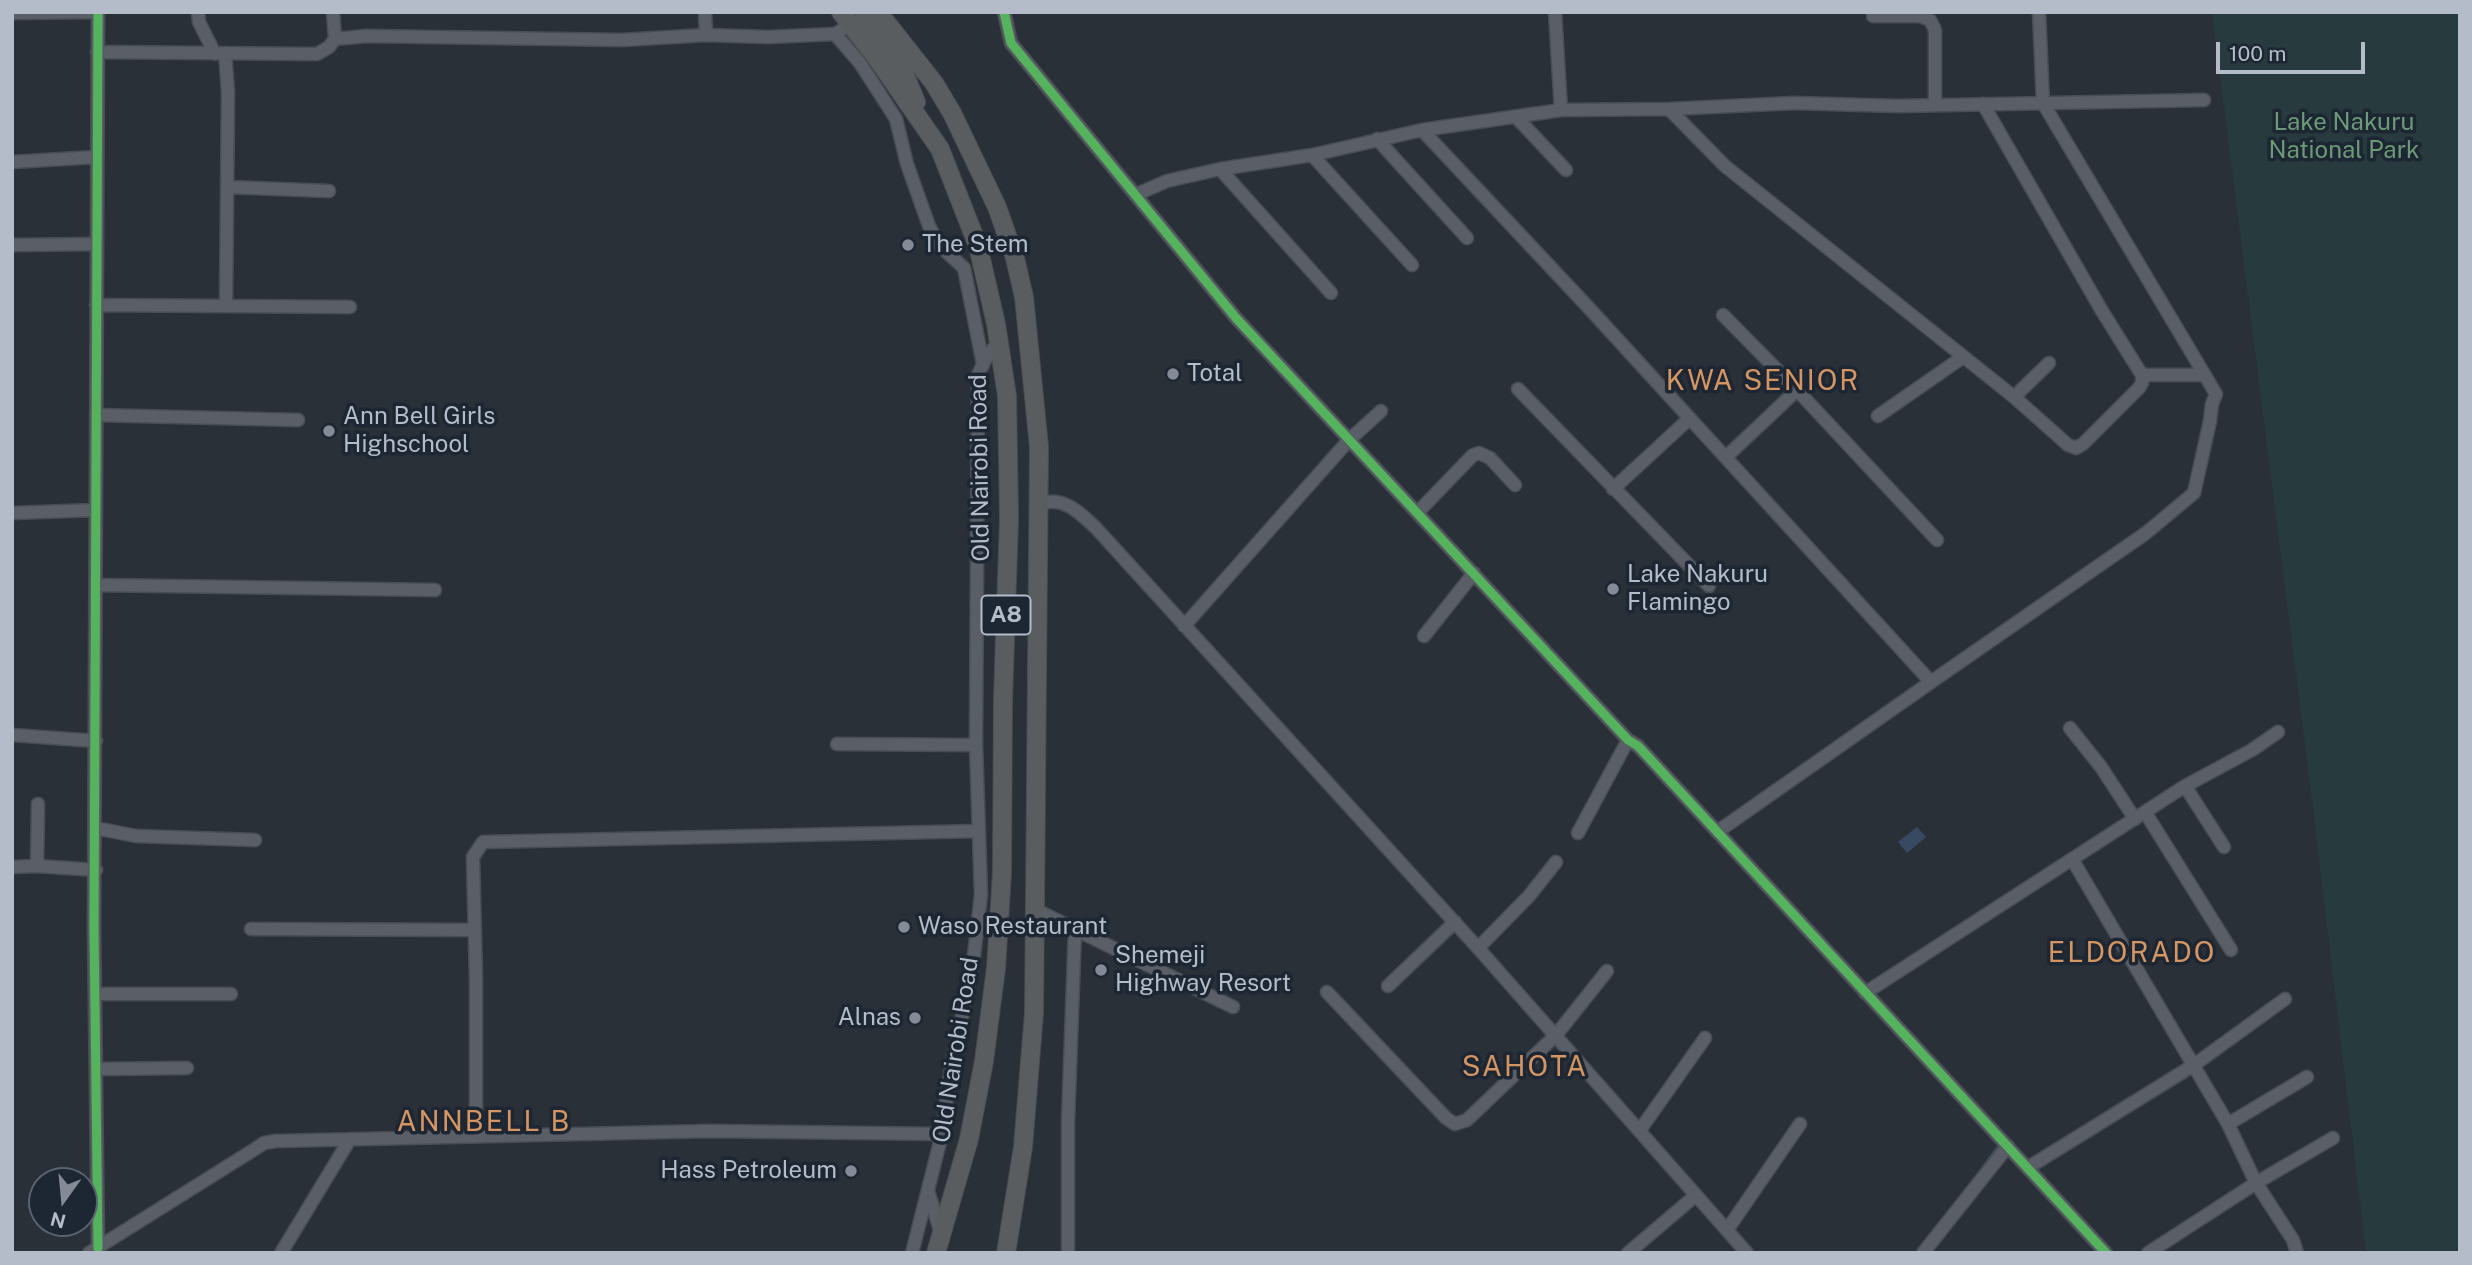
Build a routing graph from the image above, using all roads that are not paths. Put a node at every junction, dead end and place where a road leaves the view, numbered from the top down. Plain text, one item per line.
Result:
1 (98, 12) edge
2 (198, 12) edge
3 (333, 12) edge
4 (705, 12) edge
5 (878, 12) edge
6 (1004, 12) edge
7 (1555, 12) edge
8 (2039, 12) edge
9 (12, 13) edge
10 (852, 16) edge
11 (1873, 16) dead end
12 (835, 34) junction
13 (706, 35) junction
14 (335, 39) junction
15 (97, 52) junction
16 (220, 54) junction
17 (2204, 100) dead end
18 (2043, 103) junction
19 (1983, 104) junction
20 (1935, 105) junction
21 (1670, 109) junction
22 (1561, 110) junction
23 (1517, 118) junction
24 (1422, 130) junction
25 (1377, 139) junction
26 (965, 142) junction
27 (940, 149) junction
28 (1312, 155) junction
29 (96, 157) junction
30 (12, 162) edge
31 (1220, 169) junction
32 (1566, 170) dead end
33 (226, 187) junction
34 (329, 191) dead end
35 (1135, 195) junction
36 (1467, 238) dead end
37 (12, 244) edge
38 (97, 244) junction
39 (1412, 265) dead end
40 (1331, 293) dead end
41 (96, 305) junction
42 (226, 305) junction
43 (350, 307) dead end
44 (1723, 315) dead end
45 (999, 341) junction
46 (1963, 357) junction
47 (2049, 363) dead end
48 (983, 365) junction
49 (2142, 375) junction
50 (2205, 375) junction
51 (1518, 389) dead end
52 (1797, 390) junction
53 (2014, 397) junction
54 (1381, 411) dead end
55 (96, 415) junction
56 (1878, 416) dead end
57 (1690, 418) junction
58 (298, 420) dead end
59 (1349, 440) junction
60 (1726, 457) junction
61 (1515, 485) dead end
62 (1613, 489) junction
63 (1038, 504) junction
64 (96, 510) junction
65 (1418, 512) junction
66 (12, 513) edge
67 (1937, 540) dead end
68 (1474, 573) junction
69 (96, 585) junction
70 (1709, 586) dead end
71 (435, 590) dead end
72 (1184, 626) junction
73 (1424, 636) dead end
74 (1931, 682) junction
75 (2070, 728) dead end
76 (2278, 732) dead end
77 (12, 735) edge
78 (1628, 740) junction
79 (96, 741) junction
80 (838, 744) dead end
81 (976, 745) junction
82 (2185, 786) junction
83 (38, 804) dead end
84 (2140, 815) junction
85 (95, 828) junction
86 (979, 831) junction
87 (1717, 832) junction
88 (1578, 834) dead end
89 (255, 840) dead end
90 (2224, 847) dead end
91 (2072, 859) junction
92 (1556, 862) dead end
93 (37, 866) junction
94 (12, 867) edge
95 (96, 870) junction
96 (1034, 909) junction
97 (1455, 922) junction
98 (251, 929) dead end
99 (1075, 929) junction
100 (474, 930) junction
101 (1478, 948) junction
102 (2231, 950) dead end
103 (1607, 971) dead end
104 (1388, 986) dead end
105 (1327, 992) dead end
106 (1866, 993) junction
107 (95, 994) junction
108 (231, 994) dead end
109 (2286, 999) dead end
110 (1233, 1007) dead end
111 (1556, 1035) junction
112 (1705, 1038) dead end
113 (2194, 1065) junction
114 (187, 1068) dead end
115 (96, 1069) junction
116 (2307, 1077) dead end
117 (1800, 1124) dead end
118 (2228, 1124) junction
119 (1640, 1130) junction
120 (942, 1134) junction
121 (476, 1136) junction
122 (2333, 1138) dead end
123 (350, 1139) junction
124 (2008, 1146) junction
125 (2029, 1167) junction
126 (2256, 1183) junction
127 (928, 1190) junction
128 (1695, 1196) junction
129 (1727, 1230) junction
130 (941, 1234) junction
131 (94, 1250) edge
132 (281, 1253) edge
133 (912, 1253) edge
134 (936, 1253) edge
135 (1006, 1253) edge
136 (1068, 1253) edge
137 (1628, 1253) edge
138 (1747, 1253) edge
139 (1923, 1253) edge
140 (2106, 1253) edge
141 (2148, 1253) edge
142 (2297, 1253) edge

1 - 9 street
1 - 15 street
2 - 16 street
3 - 14 street
4 - 13 street
5 - 26 highway, A8
6 - 35 street
7 - 22 street
8 - 18 street
10 - 12 street
10 - 27 highway, Old Nairobi Road / A8
11 - 20 street
12 - 13 street
12 - 48 street
13 - 14 street
14 - 16 street
15 - 16 street
15 - 29 street
16 - 33 street
17 - 18 street
18 - 19 street
18 - 50 street
19 - 20 street
19 - 49 street
20 - 21 street
21 - 22 street
21 - 46 street
22 - 23 street
23 - 24 street
23 - 32 street
24 - 25 street
24 - 57 street
25 - 28 street
25 - 36 street
26 - 27 highway
26 - 63 highway, A8
27 - 45 highway, Old Nairobi Road / A8
28 - 31 street
28 - 39 street
29 - 30 street
29 - 38 street
31 - 35 street
31 - 40 street
33 - 34 street
33 - 42 street
35 - 59 street
37 - 38 street
38 - 41 street
41 - 42 street
41 - 55 street
42 - 43 street
44 - 52 street
45 - 48 street
45 - 130 highway, Old Nairobi Road / A8
46 - 53 street
46 - 56 street
47 - 53 street
48 - 81 street
49 - 50 street
49 - 53 street
50 - 74 street
51 - 62 street
52 - 60 street
52 - 67 street
54 - 59 street
55 - 58 street
55 - 64 street
57 - 60 street
57 - 62 street
59 - 65 street
59 - 72 street
60 - 74 street
61 - 65 street
62 - 70 street
63 - 72 street
63 - 96 highway, A8
64 - 66 street
64 - 69 street
65 - 68 street
68 - 73 street
68 - 78 street
69 - 71 street
69 - 79 street
72 - 97 street
74 - 87 street
75 - 84 street
76 - 82 street
77 - 79 street
78 - 87 street
78 - 88 street
79 - 85 street
80 - 81 street
81 - 86 street
82 - 84 street
82 - 90 street
83 - 93 street
84 - 91 street
84 - 102 street
85 - 89 street
85 - 95 street
86 - 100 street
86 - 120 street
87 - 106 street
91 - 106 street
91 - 113 street
92 - 101 street
93 - 94 street
93 - 95 street
95 - 107 street
96 - 99 street
96 - 135 highway, A8
97 - 101 street
97 - 104 street
98 - 100 street
99 - 110 street
99 - 136 street
100 - 121 street
101 - 111 street
103 - 111 street
105 - 111 street
106 - 124 street
107 - 108 street
107 - 115 street
109 - 113 street
111 - 119 street
112 - 119 street
113 - 118 street
113 - 125 street
114 - 115 street
115 - 131 street
116 - 118 street
117 - 129 street
118 - 126 street
119 - 128 street
120 - 121 street
120 - 127 street
121 - 123 street
122 - 126 street
123 - 131 street
123 - 132 street
124 - 125 street
124 - 139 street
125 - 140 street
126 - 141 street
126 - 142 street
127 - 130 street
127 - 133 street
128 - 129 street
128 - 137 street
129 - 138 street
130 - 134 highway, Old Nairobi Road / A8

